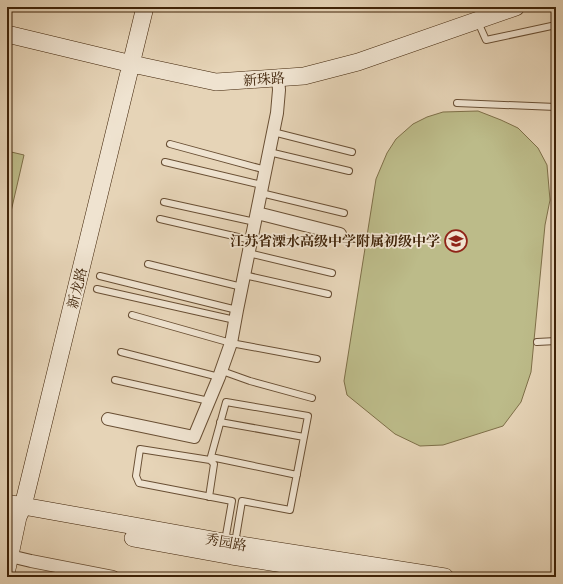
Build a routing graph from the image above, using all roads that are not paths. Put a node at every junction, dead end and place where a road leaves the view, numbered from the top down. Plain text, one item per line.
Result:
1 (145, 7) edge
2 (516, 7) edge
3 (477, 20) junction
4 (556, 25) edge
5 (7, 34) edge
6 (132, 64) junction
7 (278, 78) junction
8 (456, 103) dead end
9 (556, 107) edge
10 (273, 132) junction
11 (170, 144) dead end
12 (269, 152) junction
13 (352, 152) dead end
14 (165, 162) dead end
15 (266, 170) junction
16 (349, 171) dead end
17 (262, 189) junction
18 (164, 202) dead end
19 (344, 213) dead end
20 (160, 218) dead end
21 (256, 218) junction
22 (340, 234) dead end
23 (251, 240) junction
24 (248, 254) junction
25 (148, 264) dead end
26 (332, 273) dead end
27 (100, 276) dead end
28 (243, 281) junction
29 (97, 289) dead end
30 (328, 294) dead end
31 (132, 315) dead end
32 (236, 315) junction
33 (556, 341) edge
34 (537, 342) dead end
35 (231, 343) junction
36 (121, 352) dead end
37 (317, 359) dead end
38 (220, 374) junction
39 (115, 380) dead end
40 (312, 398) dead end
41 (209, 401) junction
42 (108, 419) dead end
43 (220, 422) junction
44 (304, 438) junction
45 (210, 458) junction
46 (297, 475) junction
47 (209, 497) junction
48 (14, 510) edge
49 (229, 549) junction
50 (8, 562) edge
51 (113, 577) edge
52 (365, 577) edge
53 (445, 577) edge

1 - 6 street, 新龙路
2 - 3 street, 新珠路
3 - 4 lane
3 - 7 street, 新珠路
5 - 6 street, 新珠路
6 - 7 street, 新珠路
6 - 48 street, 新龙路
7 - 10 street
8 - 9 lane
10 - 12 street
10 - 13 lane
11 - 15 lane
12 - 15 street
12 - 16 lane
14 - 17 lane
15 - 17 street
17 - 19 lane
17 - 21 street
18 - 21 lane
20 - 23 lane
21 - 22 street
21 - 23 street
23 - 24 street
24 - 26 lane
24 - 28 street
25 - 28 lane
27 - 32 lane
28 - 30 lane
28 - 32 street
29 - 32 lane
31 - 35 lane
32 - 35 street
33 - 34 lane
35 - 37 lane
35 - 38 street
36 - 38 lane
38 - 40 lane
38 - 41 street
39 - 41 lane
41 - 42 street
43 - 44 lane
43 - 44 lane
43 - 45 lane
44 - 46 lane
45 - 46 lane
45 - 47 lane
45 - 47 lane
46 - 49 lane
47 - 49 lane
48 - 49 street, 秀园路
48 - 50 street, 新龙路
49 - 52 street, 秀园路
49 - 53 street, 秀园路
50 - 51 street

